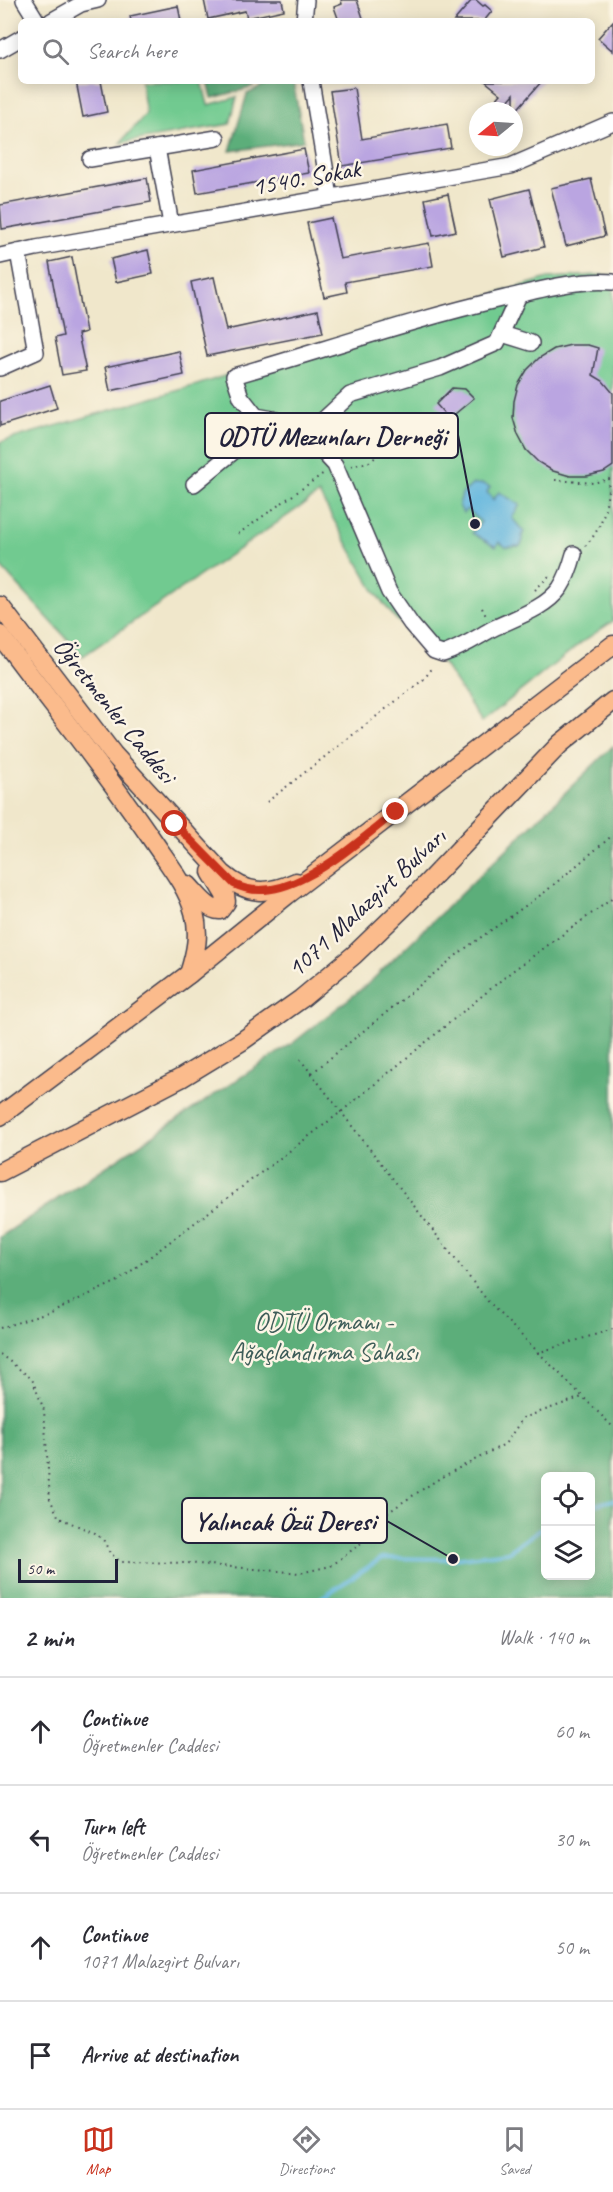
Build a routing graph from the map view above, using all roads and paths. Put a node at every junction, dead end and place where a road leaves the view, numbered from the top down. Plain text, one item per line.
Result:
1 (24, 0) edge
2 (98, 0) edge
3 (306, 0) edge
4 (35, 18) edge
5 (56, 18) edge
6 (304, 18) edge
7 (18, 40) edge
8 (0, 50) edge
9 (311, 84) edge
10 (613, 122) edge
11 (217, 138) dead end
12 (157, 148) junction
13 (90, 159) dead end
14 (330, 197) junction
15 (171, 224) junction
16 (18, 252) junction
17 (0, 256) edge
18 (613, 282) edge
19 (519, 295) junction
20 (502, 334) junction
21 (531, 343) dead end
22 (0, 368) edge
23 (273, 419) junction
24 (307, 435) junction
25 (405, 436) dead end
26 (335, 465) junction
27 (357, 466) dead end
28 (609, 479) dead end
29 (555, 480) dead end
30 (194, 484) dead end
31 (238, 534) dead end
32 (574, 554) dead end
33 (0, 606) edge
34 (0, 635) edge
35 (613, 645) edge
36 (443, 654) junction
37 (613, 701) edge
38 (267, 802) dead end
39 (613, 835) edge
40 (186, 836) junction
41 (163, 856) junction
42 (316, 872) junction
43 (613, 898) edge
44 (189, 974) junction
45 (300, 1059) dead end
46 (311, 1073) junction
47 (341, 1112) junction
48 (0, 1116) edge
49 (0, 1172) edge
50 (0, 1328) edge
51 (613, 1329) edge
52 (537, 1353) junction
53 (0, 1354) edge
54 (582, 1397) junction
55 (613, 1426) edge

1 - 4 street
2 - 5 street
3 - 6 street
7 - 8 street
9 - 14 street
10 - 14 street, 1540. Sokak
11 - 12 street
12 - 13 street
12 - 15 street
14 - 15 street, 1540. Sokak
15 - 16 street, 1540. Sokak
16 - 17 street, 1540. Sokak
16 - 22 street
18 - 19 street
19 - 20 street
19 - 23 street
20 - 21 street
20 - 24 street
23 - 24 street
23 - 30 street
24 - 26 street
25 - 27 path
26 - 31 path
26 - 36 street
28 - 29 path
32 - 36 street
33 - 40 main road, Öğretmenler Caddesi
34 - 41 main road, Öğretmenler Caddesi
35 - 42 main road, 1071 Malazgirt Bulvarı
36 - 38 path
37 - 49 main road, 1071 Malazgirt Bulvarı
39 - 46 path
40 - 41 main road
40 - 42 main road, Öğretmenler Caddesi
41 - 44 main road, Öğretmenler Caddesi
42 - 44 main road, 1071 Malazgirt Bulvarı
43 - 47 path
44 - 48 main road, 1071 Malazgirt Bulvarı
45 - 46 path
46 - 47 path
47 - 50 path
47 - 52 path
51 - 52 path
52 - 54 path
53 - 54 path
54 - 55 path

